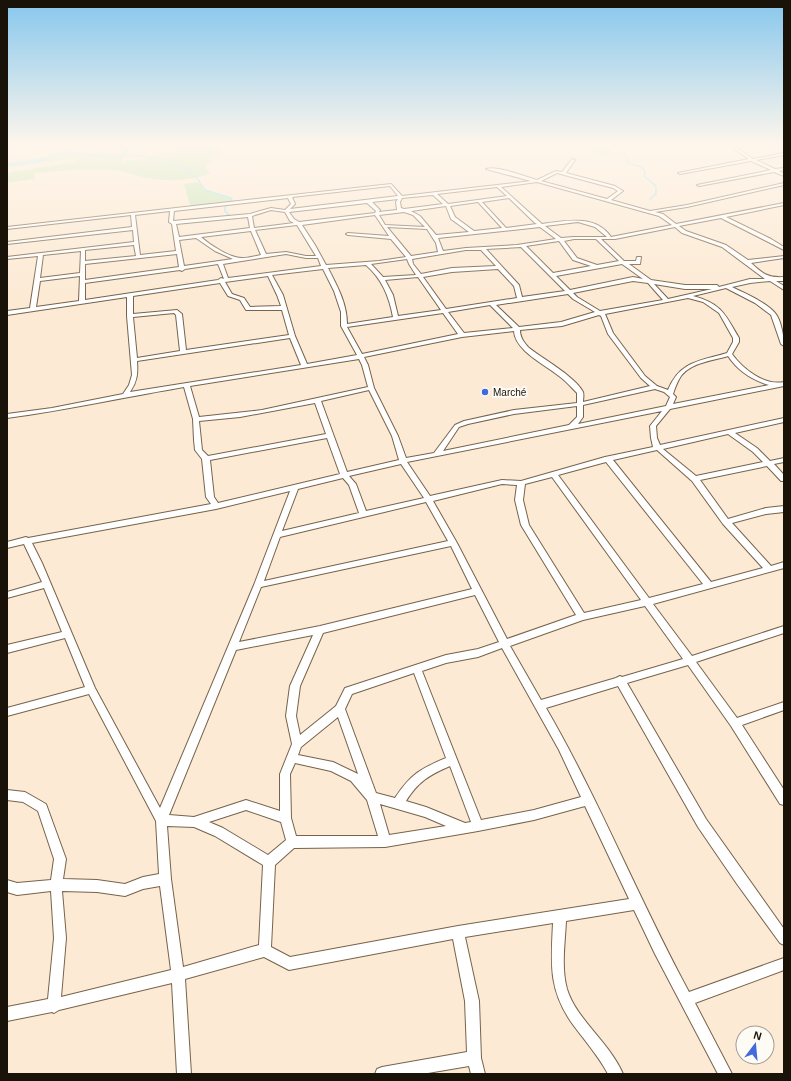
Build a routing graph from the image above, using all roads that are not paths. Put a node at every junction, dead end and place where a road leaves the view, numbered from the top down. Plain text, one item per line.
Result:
1 (311, 194) edge
2 (399, 194) edge
3 (421, 194) edge
4 (434, 194) edge
5 (506, 194) edge
6 (584, 194) edge
7 (615, 194) edge
8 (738, 194) edge
9 (290, 197) junction
10 (401, 197) junction
11 (510, 198) junction
12 (262, 200) junction
13 (479, 201) junction
14 (607, 201) junction
15 (367, 202) junction
16 (784, 204) edge
17 (315, 206) junction
18 (448, 206) junction
19 (172, 209) junction
20 (275, 210) junction
21 (286, 211) junction
22 (405, 211) junction
23 (649, 212) junction
24 (133, 214) junction
25 (376, 214) junction
26 (250, 215) junction
27 (722, 217) junction
28 (310, 223) junction
29 (174, 224) junction
30 (299, 224) junction
31 (540, 225) junction
32 (674, 225) junction
33 (385, 226) junction
34 (7, 228) edge
35 (135, 228) junction
36 (427, 228) junction
37 (505, 229) junction
38 (252, 230) junction
39 (472, 232) junction
40 (348, 234) dead end
41 (197, 236) junction
42 (435, 237) junction
43 (392, 238) junction
44 (610, 238) junction
45 (176, 239) junction
46 (598, 239) junction
47 (560, 240) junction
48 (7, 243) edge
49 (137, 243) junction
50 (522, 245) junction
51 (482, 248) junction
52 (784, 249) edge
53 (83, 250) junction
54 (179, 252) junction
55 (441, 253) junction
56 (41, 255) junction
57 (138, 256) junction
58 (264, 256) junction
59 (319, 257) junction
60 (409, 257) junction
61 (784, 257) edge
62 (7, 258) edge
63 (639, 258) dead end
64 (241, 260) junction
65 (623, 262) junction
66 (747, 262) junction
67 (83, 263) junction
68 (220, 263) junction
69 (367, 263) junction
70 (595, 266) junction
71 (323, 267) junction
72 (498, 267) junction
73 (182, 269) junction
74 (83, 274) junction
75 (270, 275) junction
76 (552, 275) junction
77 (419, 276) junction
78 (381, 279) junction
79 (784, 279) edge
80 (39, 280) junction
81 (224, 280) junction
82 (772, 280) junction
83 (649, 281) junction
84 (83, 282) junction
85 (731, 287) junction
86 (784, 288) edge
87 (568, 292) junction
88 (130, 294) junction
89 (689, 297) junction
90 (520, 299) junction
91 (667, 301) junction
92 (82, 302) junction
93 (491, 303) junction
94 (283, 308) junction
95 (33, 309) junction
96 (443, 309) junction
97 (7, 313) edge
98 (599, 313) junction
99 (130, 316) junction
100 (396, 318) junction
101 (344, 326) junction
102 (517, 328) junction
103 (462, 335) junction
104 (292, 336) junction
105 (784, 344) edge
106 (183, 353) junction
107 (729, 354) junction
108 (361, 356) junction
109 (133, 360) junction
110 (304, 365) junction
111 (781, 384) edge
112 (186, 385) junction
113 (655, 387) junction
114 (371, 388) junction
115 (670, 393) junction
116 (125, 395) junction
117 (317, 400) junction
118 (581, 404) junction
119 (669, 406) junction
120 (7, 416) edge
121 (196, 419) junction
122 (784, 420) edge
123 (570, 428) junction
124 (729, 432) junction
125 (330, 435) junction
126 (657, 447) junction
127 (436, 455) junction
128 (206, 459) junction
129 (608, 459) junction
130 (784, 460) edge
131 (403, 461) junction
132 (769, 463) junction
133 (554, 474) junction
134 (344, 475) junction
135 (784, 479) edge
136 (695, 480) junction
137 (521, 483) junction
138 (295, 486) junction
139 (429, 500) junction
140 (216, 506) junction
141 (784, 509) edge
142 (364, 515) junction
143 (726, 522) junction
144 (277, 535) junction
145 (26, 540) junction
146 (454, 543) junction
147 (7, 545) edge
148 (784, 564) edge
149 (769, 569) junction
150 (46, 584) junction
151 (258, 585) junction
152 (709, 585) junction
153 (478, 591) junction
154 (7, 595) edge
155 (648, 602) junction
156 (582, 617) junction
157 (784, 629) edge
158 (320, 630) junction
159 (68, 634) junction
160 (504, 643) junction
161 (232, 647) junction
162 (7, 649) edge
163 (688, 661) junction
164 (417, 669) junction
165 (620, 680) junction
166 (91, 688) junction
167 (540, 704) junction
168 (784, 706) edge
169 (340, 709) junction
170 (7, 712) edge
171 (735, 723) junction
172 (297, 744) junction
173 (292, 758) junction
174 (451, 761) junction
175 (7, 795) edge
176 (372, 797) junction
177 (589, 800) junction
178 (784, 800) edge
179 (398, 804) junction
180 (285, 818) junction
181 (160, 820) junction
182 (194, 822) junction
183 (478, 826) junction
184 (466, 828) junction
185 (385, 841) junction
186 (292, 842) junction
187 (269, 862) junction
188 (166, 879) junction
189 (56, 885) junction
190 (7, 886) edge
191 (636, 904) junction
192 (560, 915) junction
193 (458, 932) junction
194 (784, 939) edge
195 (265, 950) junction
196 (784, 964) edge
197 (178, 976) junction
198 (686, 1000) junction
199 (54, 1006) junction
200 (7, 1014) edge
201 (474, 1058) junction
202 (184, 1074) edge
203 (382, 1074) edge
204 (478, 1074) edge
205 (616, 1074) edge
206 (725, 1074) edge

1 - 9 street
2 - 10 street
3 - 10 street
4 - 18 street
5 - 11 street
6 - 14 street
7 - 14 street
8 - 23 street
9 - 12 street
9 - 21 street
10 - 15 street
10 - 22 street
11 - 13 street
11 - 31 street
12 - 19 street
12 - 20 street
13 - 18 street
13 - 37 street
14 - 23 street
15 - 17 street
15 - 25 street
16 - 27 street
17 - 21 street
17 - 28 street
18 - 22 street
18 - 39 street
19 - 24 street
19 - 29 street
20 - 21 street
20 - 26 street
21 - 30 street
22 - 25 street
22 - 36 street
23 - 32 street
24 - 34 street
24 - 35 street
25 - 28 street
25 - 33 street
26 - 29 street
26 - 38 street
27 - 32 street
27 - 52 street
28 - 30 street
29 - 45 street
30 - 38 street
30 - 59 street
31 - 37 street
31 - 44 street
31 - 47 street
32 - 44 street
32 - 66 street
33 - 36 street
33 - 43 street
35 - 48 street
35 - 49 street
36 - 42 street
37 - 39 street
38 - 41 street
38 - 58 street
39 - 42 street
40 - 43 street
41 - 45 street
41 - 64 street
42 - 55 street
43 - 60 street
44 - 46 street
45 - 54 street
46 - 47 street
46 - 65 street
47 - 50 street
47 - 70 street
49 - 53 street
49 - 57 street
50 - 51 street
50 - 76 street
51 - 55 street
51 - 72 street
53 - 56 street
53 - 67 street
54 - 57 street
54 - 73 street
55 - 60 street
56 - 62 street
56 - 80 street
57 - 67 street
58 - 59 street
58 - 64 street
59 - 71 street
60 - 69 street
60 - 77 street
61 - 66 street
63 - 65 street
64 - 68 street
65 - 70 street
65 - 83 street
66 - 82 street
67 - 74 street
68 - 73 street
68 - 81 street
69 - 71 street
69 - 78 street
70 - 76 street
71 - 75 street
71 - 101 street
72 - 77 street
72 - 90 street
73 - 84 street
74 - 80 street
74 - 84 street
75 - 81 street
75 - 94 street
76 - 87 street
77 - 78 street
77 - 96 street
78 - 100 street
79 - 82 street
80 - 95 street
81 - 88 street
81 - 94 street
82 - 85 street
82 - 86 street
83 - 85 street
83 - 87 street
83 - 91 street
84 - 92 street
85 - 89 street
85 - 105 street
87 - 90 street
87 - 98 street
88 - 92 street
88 - 99 street
89 - 91 street
89 - 107 street
90 - 93 street
91 - 98 street
92 - 95 street
93 - 96 street
93 - 102 street
94 - 104 street
95 - 97 street
96 - 100 street
96 - 103 street
98 - 102 street
98 - 113 street
99 - 106 street
99 - 109 street
100 - 101 street
101 - 108 street
102 - 103 street
102 - 118 street
103 - 108 street
104 - 106 street
104 - 110 street
106 - 109 street
107 - 111 street
107 - 115 street
108 - 110 street
108 - 114 street
109 - 116 street
110 - 112 street
111 - 119 street
112 - 116 street
112 - 121 street
113 - 115 street
113 - 118 street
114 - 117 street
114 - 131 street
115 - 119 street
116 - 120 street
117 - 121 street
117 - 125 street
118 - 123 street
118 - 127 street
119 - 123 street
119 - 126 street
121 - 128 street
122 - 124 street
123 - 127 street
124 - 126 street
124 - 132 street
125 - 128 street
125 - 134 street
126 - 129 street
126 - 136 street
127 - 131 street
128 - 140 street
129 - 133 street
129 - 152 street
130 - 132 street
131 - 134 street
131 - 139 street
132 - 135 street
132 - 136 street
133 - 137 street
133 - 155 street
134 - 138 street
134 - 142 street
136 - 143 street
137 - 139 street
137 - 156 street
138 - 140 street
138 - 144 street
139 - 142 street
139 - 146 street
140 - 145 street
141 - 143 street
142 - 144 street
143 - 149 street
144 - 151 street
145 - 147 street
145 - 150 street
146 - 151 street
146 - 153 street
148 - 149 street
149 - 152 street
150 - 154 street
150 - 159 street
151 - 161 street
152 - 155 street
153 - 158 street
153 - 160 street
155 - 156 street
155 - 163 street
156 - 160 street
157 - 163 street
158 - 161 street
158 - 172 street
159 - 162 street
159 - 166 street
160 - 164 street
160 - 167 street
161 - 181 street
163 - 165 street
163 - 171 street
164 - 169 street
164 - 174 street
165 - 167 street
165 - 194 street
166 - 170 street
166 - 181 street
167 - 177 street
168 - 171 street
169 - 172 street
169 - 176 street
171 - 178 street
172 - 173 street
173 - 176 street
173 - 180 street
174 - 179 street
174 - 183 street
175 - 189 street
176 - 179 street
176 - 185 street
177 - 183 street
177 - 191 street
179 - 184 street
180 - 182 street
180 - 186 street
181 - 182 street
181 - 188 street
182 - 187 street
183 - 184 street
184 - 185 street
185 - 186 street
186 - 187 street
187 - 195 street
188 - 189 street
188 - 197 street
189 - 190 street
189 - 199 street
191 - 192 street
191 - 198 street
192 - 193 street
192 - 205 street
193 - 195 street
193 - 201 street
195 - 197 street
196 - 198 street
197 - 199 street
197 - 202 street
198 - 206 street
199 - 200 street
201 - 203 street
201 - 204 street

